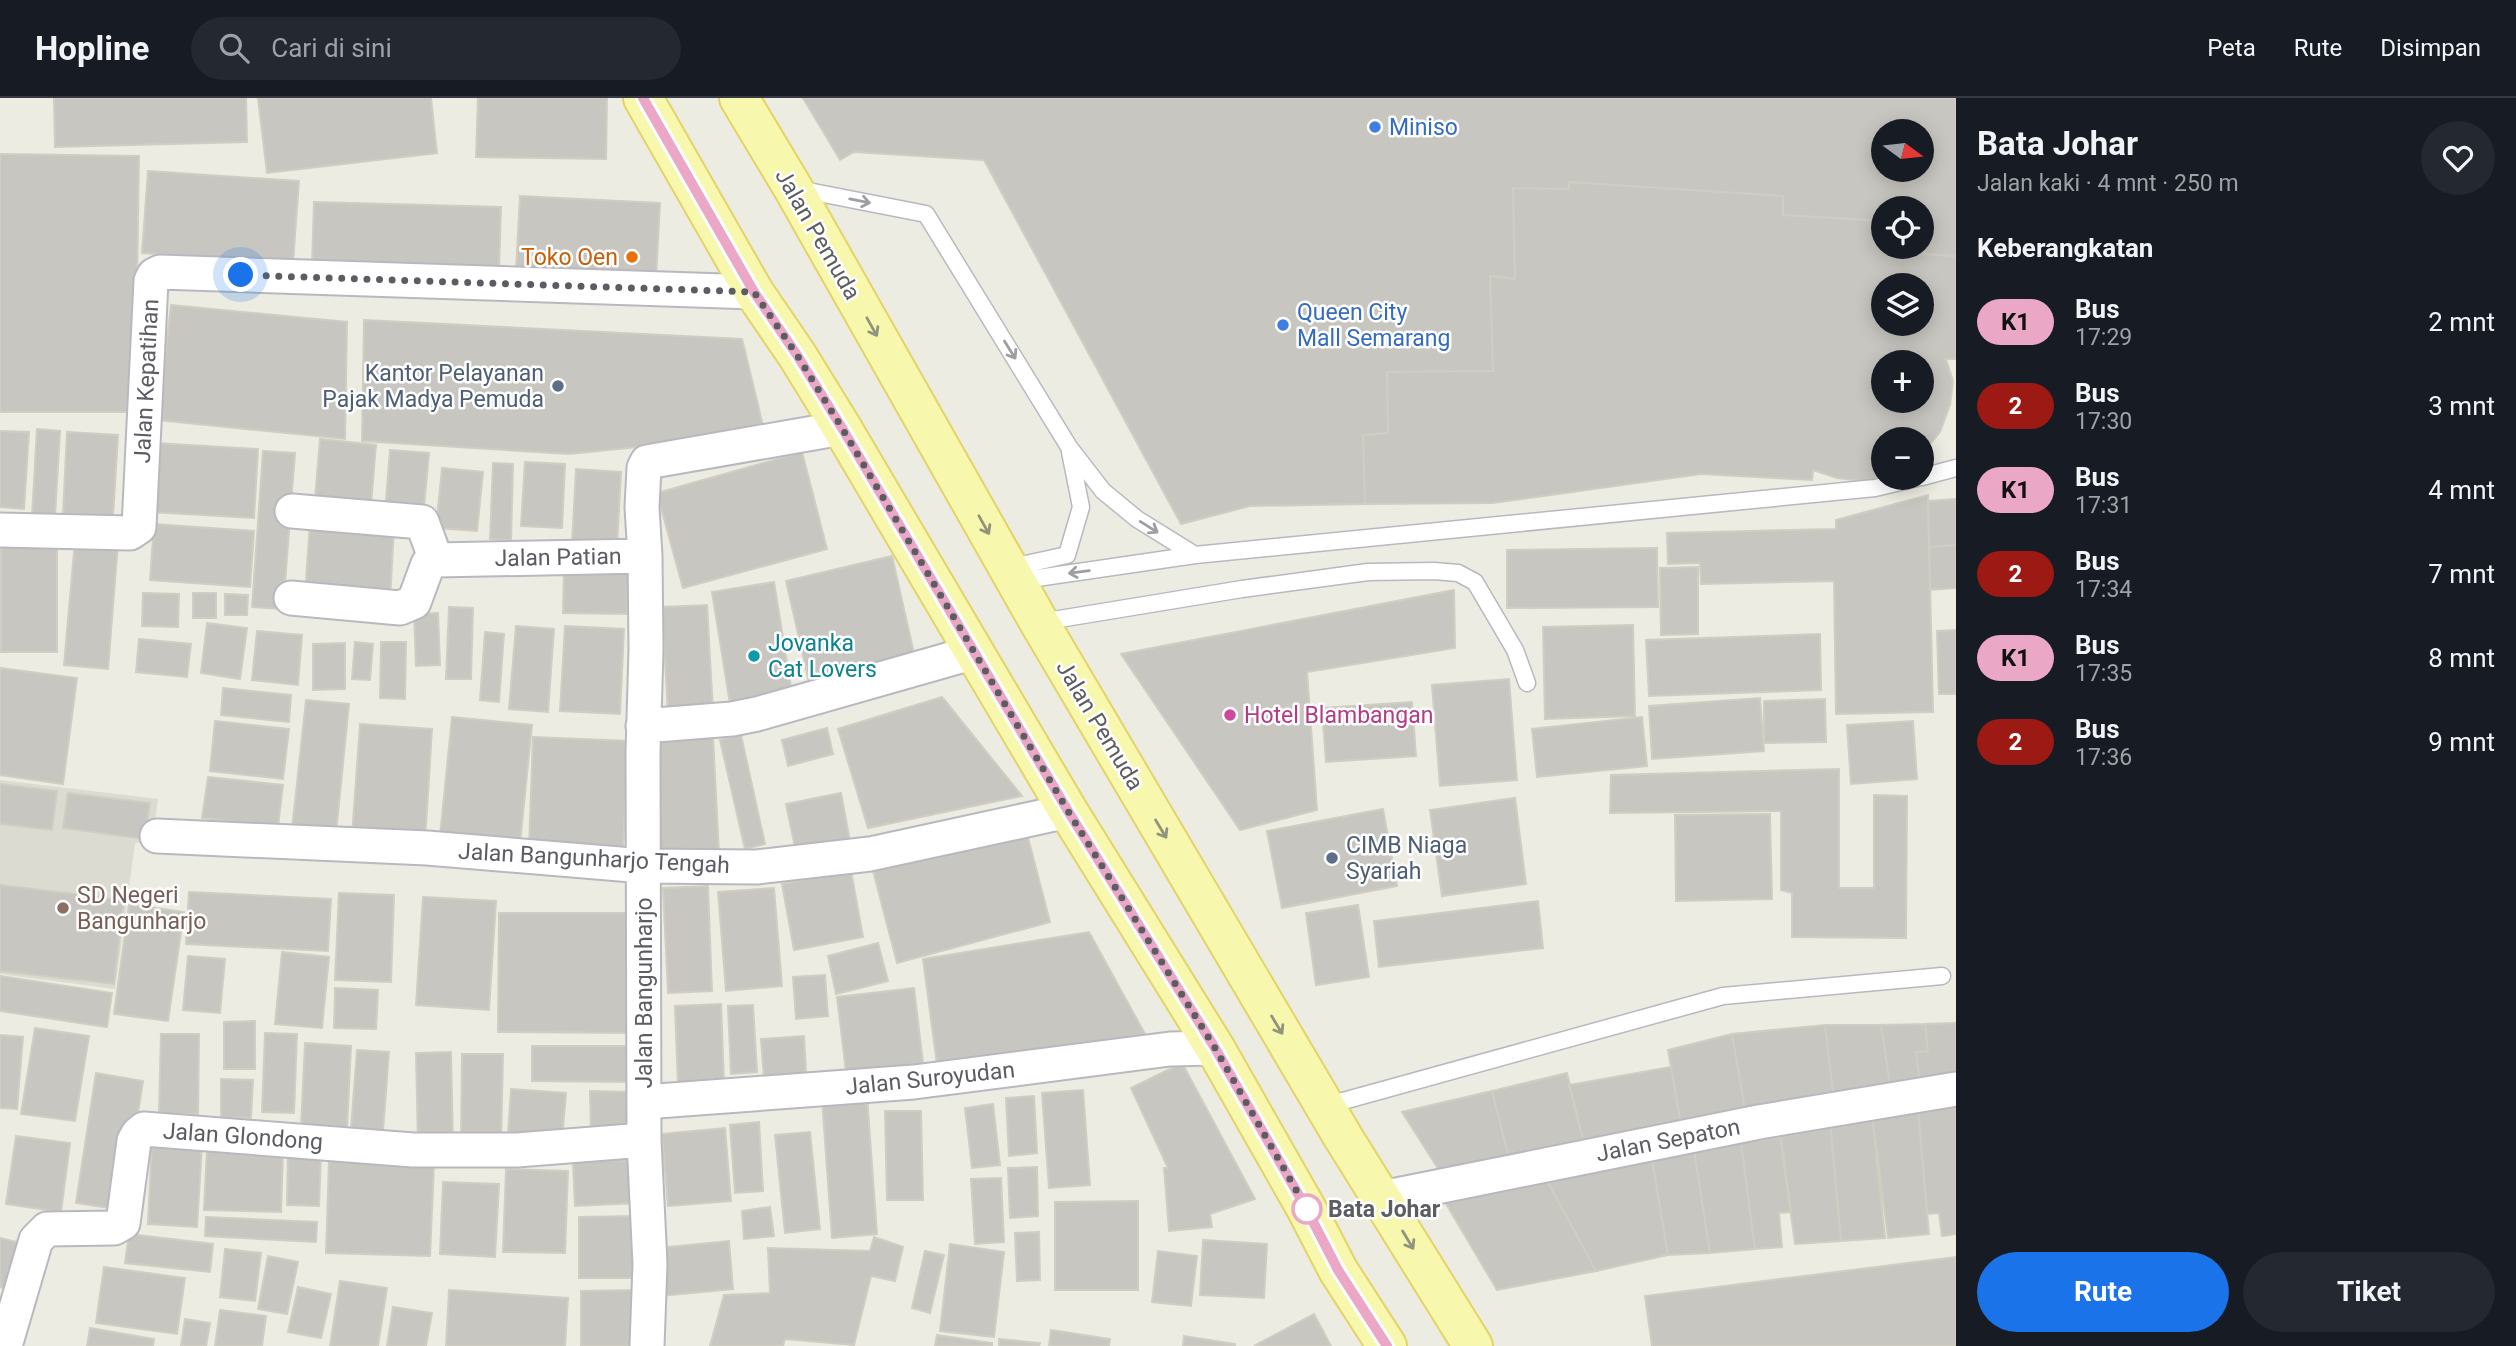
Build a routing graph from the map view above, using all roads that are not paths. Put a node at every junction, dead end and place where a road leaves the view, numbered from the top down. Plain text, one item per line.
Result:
1 (643, 98) edge
2 (739, 98) edge
3 (793, 188) junction
4 (754, 292) junction
5 (842, 428) junction
6 (1069, 447) junction
7 (1956, 468) edge
8 (1934, 473) edge
9 (1871, 488) edge
10 (292, 511) dead end
11 (0, 530) edge
12 (1195, 555) junction
13 (645, 556) junction
14 (436, 559) junction
15 (1012, 575) junction
16 (291, 598) dead end
17 (1039, 622) junction
18 (975, 652) junction
19 (1527, 683) dead end
20 (643, 726) junction
21 (1068, 811) junction
22 (157, 836) dead end
23 (643, 866) junction
24 (1942, 976) dead end
25 (1215, 1048) junction
26 (1956, 1089) edge
27 (644, 1102) junction
28 (1325, 1106) junction
29 (644, 1140) junction
30 (1382, 1198) junction
31 (5, 1346) edge
32 (647, 1346) edge
33 (1387, 1346) edge
34 (1473, 1346) edge

1 - 4 main road
2 - 3 main road, Jalan Pemuda
3 -> 6 lane
3 -> 15 main road, Jalan Pemuda
4 - 5 main road
4 - 11 street, Jalan Kepatihan
5 - 13 street, Jalan Patian
5 - 18 main road
6 -> 12 lane
6 - 15 lane
7 - 8 lane
9 - 12 lane
10 - 14 street
12 -> 15 lane
13 - 14 street, Jalan Patian
13 - 20 street, Jalan Bangunharjo
14 - 16 street
15 - 17 main road, Jalan Pemuda
17 - 19 lane
17 -> 28 main road, Jalan Pemuda
18 - 20 street
18 - 21 main road
20 - 23 street, Jalan Bangunharjo
21 - 23 street, Jalan Bangunharjo Tengah
21 - 25 main road
22 - 23 street, Jalan Bangunharjo Tengah
23 - 27 street, Jalan Bangunharjo
24 - 28 lane
25 - 27 street, Jalan Suroyudan
25 - 33 main road
26 - 30 street, Jalan Sepaton
27 - 29 street, Jalan Bangunharjo
28 - 30 main road, Jalan Pemuda
29 - 31 street, Jalan Glondong
29 - 32 street, Jalan Bangunharjo
30 -> 34 main road, Jalan Pemuda

